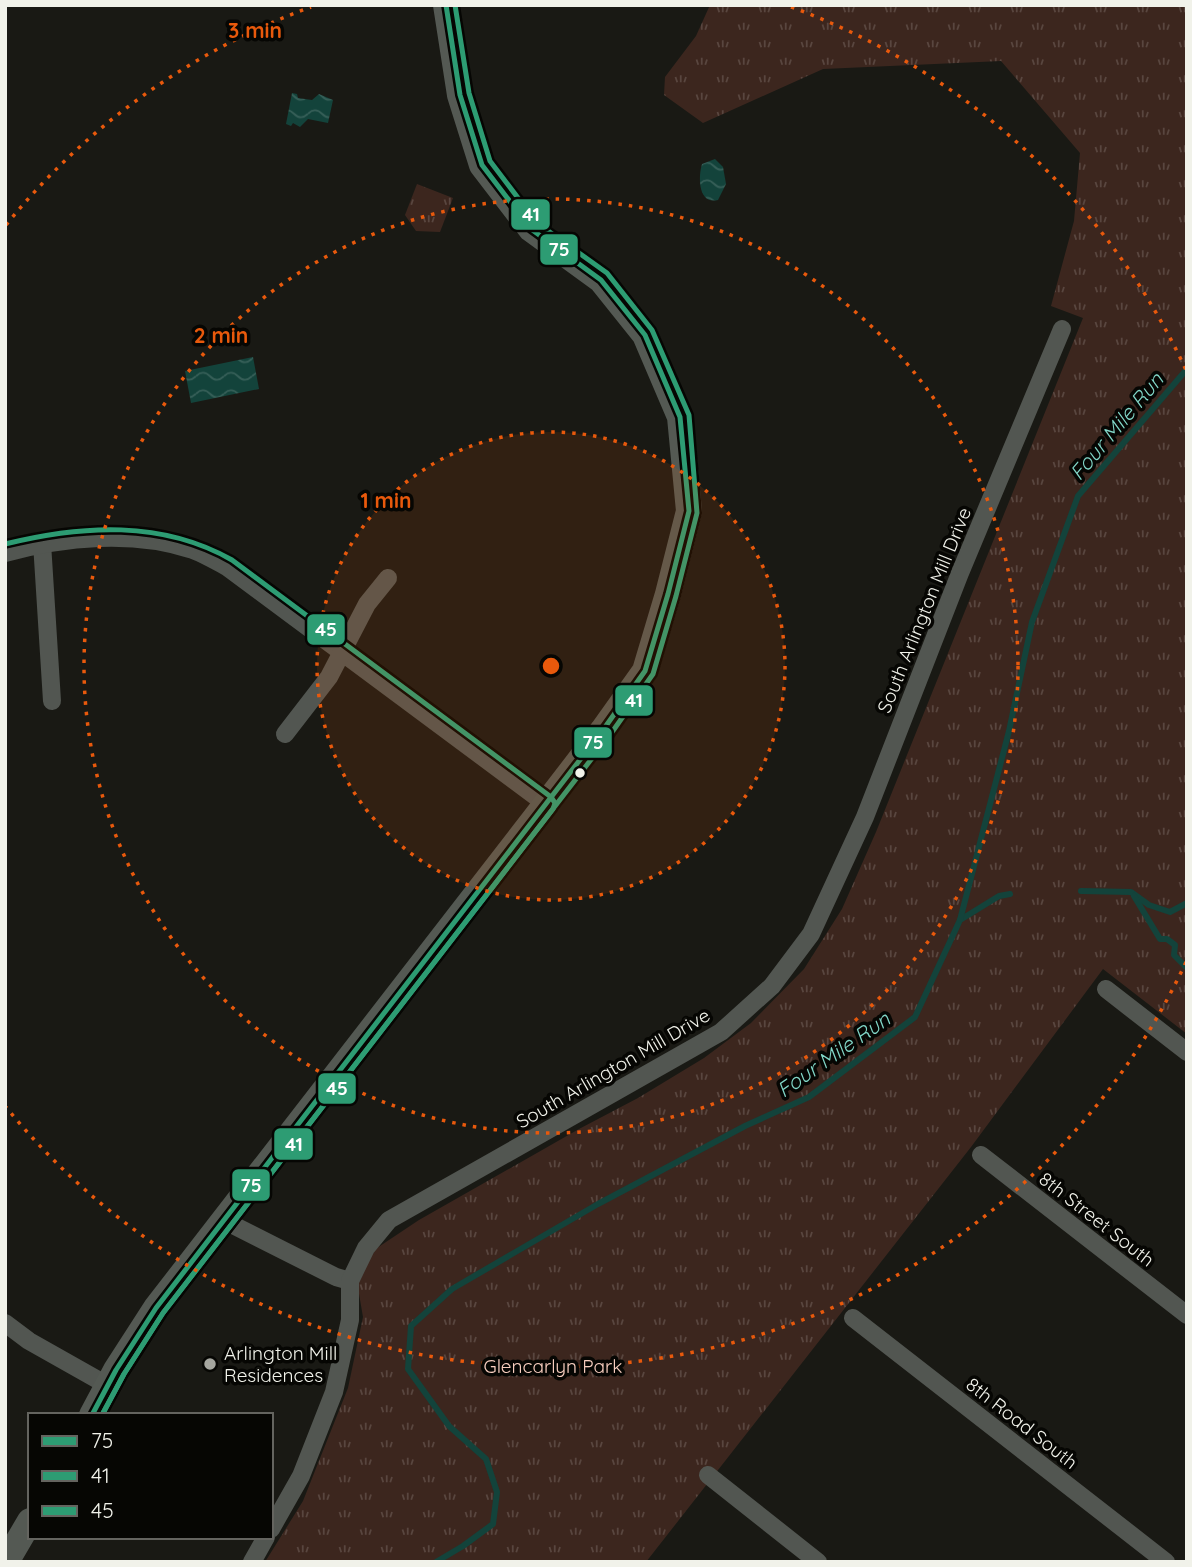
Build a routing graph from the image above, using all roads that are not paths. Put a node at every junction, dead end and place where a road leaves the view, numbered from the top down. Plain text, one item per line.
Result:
1 (446, 5) edge
2 (1062, 329) dead end
3 (41, 543) junction
4 (5, 553) edge
5 (388, 578) dead end
6 (342, 651) junction
7 (52, 701) dead end
8 (285, 734) dead end
9 (546, 804) junction
10 (1106, 989) dead end
11 (1187, 1052) edge
12 (981, 1155) dead end
13 (225, 1221) junction
14 (350, 1281) junction
15 (1187, 1315) edge
16 (853, 1318) dead end
17 (5, 1323) edge
18 (107, 1385) junction
19 (93, 1413) edge
20 (708, 1475) dead end
21 (28, 1524) edge
22 (273, 1525) edge
23 (266, 1539) edge
24 (6, 1562) edge
25 (252, 1562) edge
26 (818, 1562) edge
27 (1166, 1562) edge

1 - 9 street
2 - 14 street, South Arlington Mill Drive
3 - 4 street
3 - 6 street
3 - 7 street
5 - 6 street
6 - 8 street
6 - 9 street
9 - 13 street
10 - 11 street
12 - 15 street, 8th Street South
13 - 14 street
13 - 18 street
14 - 22 street, South Arlington Mill Drive
16 - 27 street, 8th Road South
17 - 18 street
18 - 19 street
20 - 26 street
21 - 24 street
23 - 25 street

